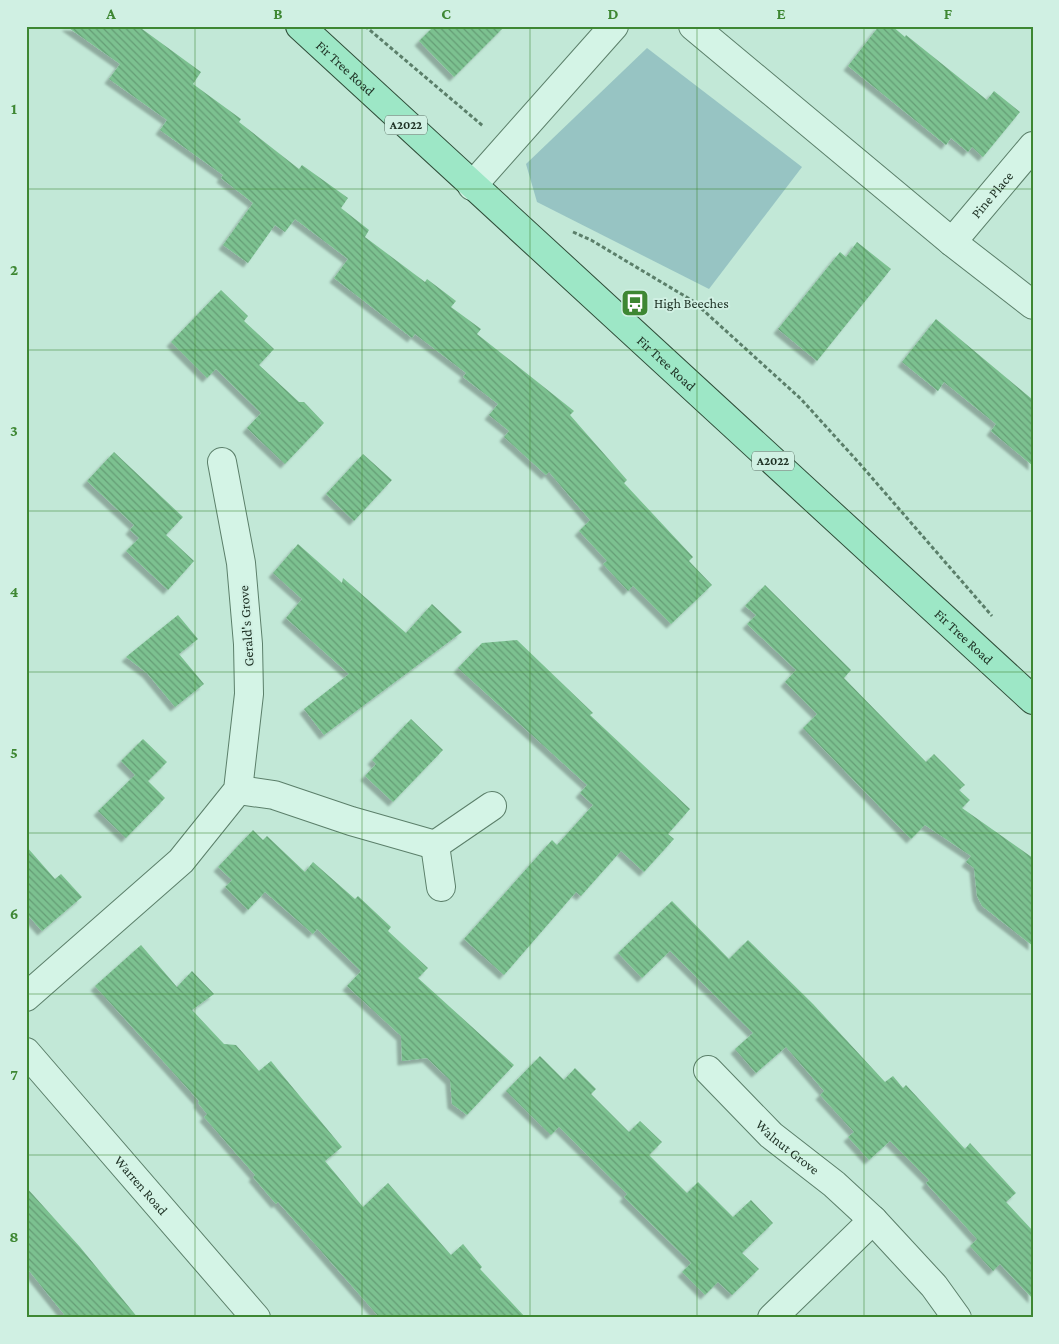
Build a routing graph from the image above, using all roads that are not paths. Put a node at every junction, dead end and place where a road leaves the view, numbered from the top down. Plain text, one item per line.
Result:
1 (300, 26) edge
2 (614, 26) edge
3 (693, 26) edge
4 (1033, 146) edge
5 (472, 186) junction
6 (952, 242) junction
7 (1033, 305) edge
8 (222, 462) dead end
9 (1033, 700) edge
10 (238, 790) junction
11 (492, 806) dead end
12 (435, 845) junction
13 (440, 887) dead end
14 (26, 997) edge
15 (26, 1052) edge
16 (708, 1070) dead end
17 (873, 1220) junction
18 (256, 1318) edge
19 (772, 1318) edge
20 (957, 1318) edge

1 - 5 main road, Fir Tree Road / A2022
2 - 5 street
3 - 6 street
4 - 6 street, Pine Place
5 - 9 main road, Fir Tree Road / A2022
6 - 7 street
8 - 10 street, Gerald's Grove
10 - 12 street
10 - 14 street
11 - 12 street
12 - 13 street
15 - 18 street, Warren Road
16 - 17 street, Walnut Grove
17 - 19 street
17 - 20 street, Walnut Grove

